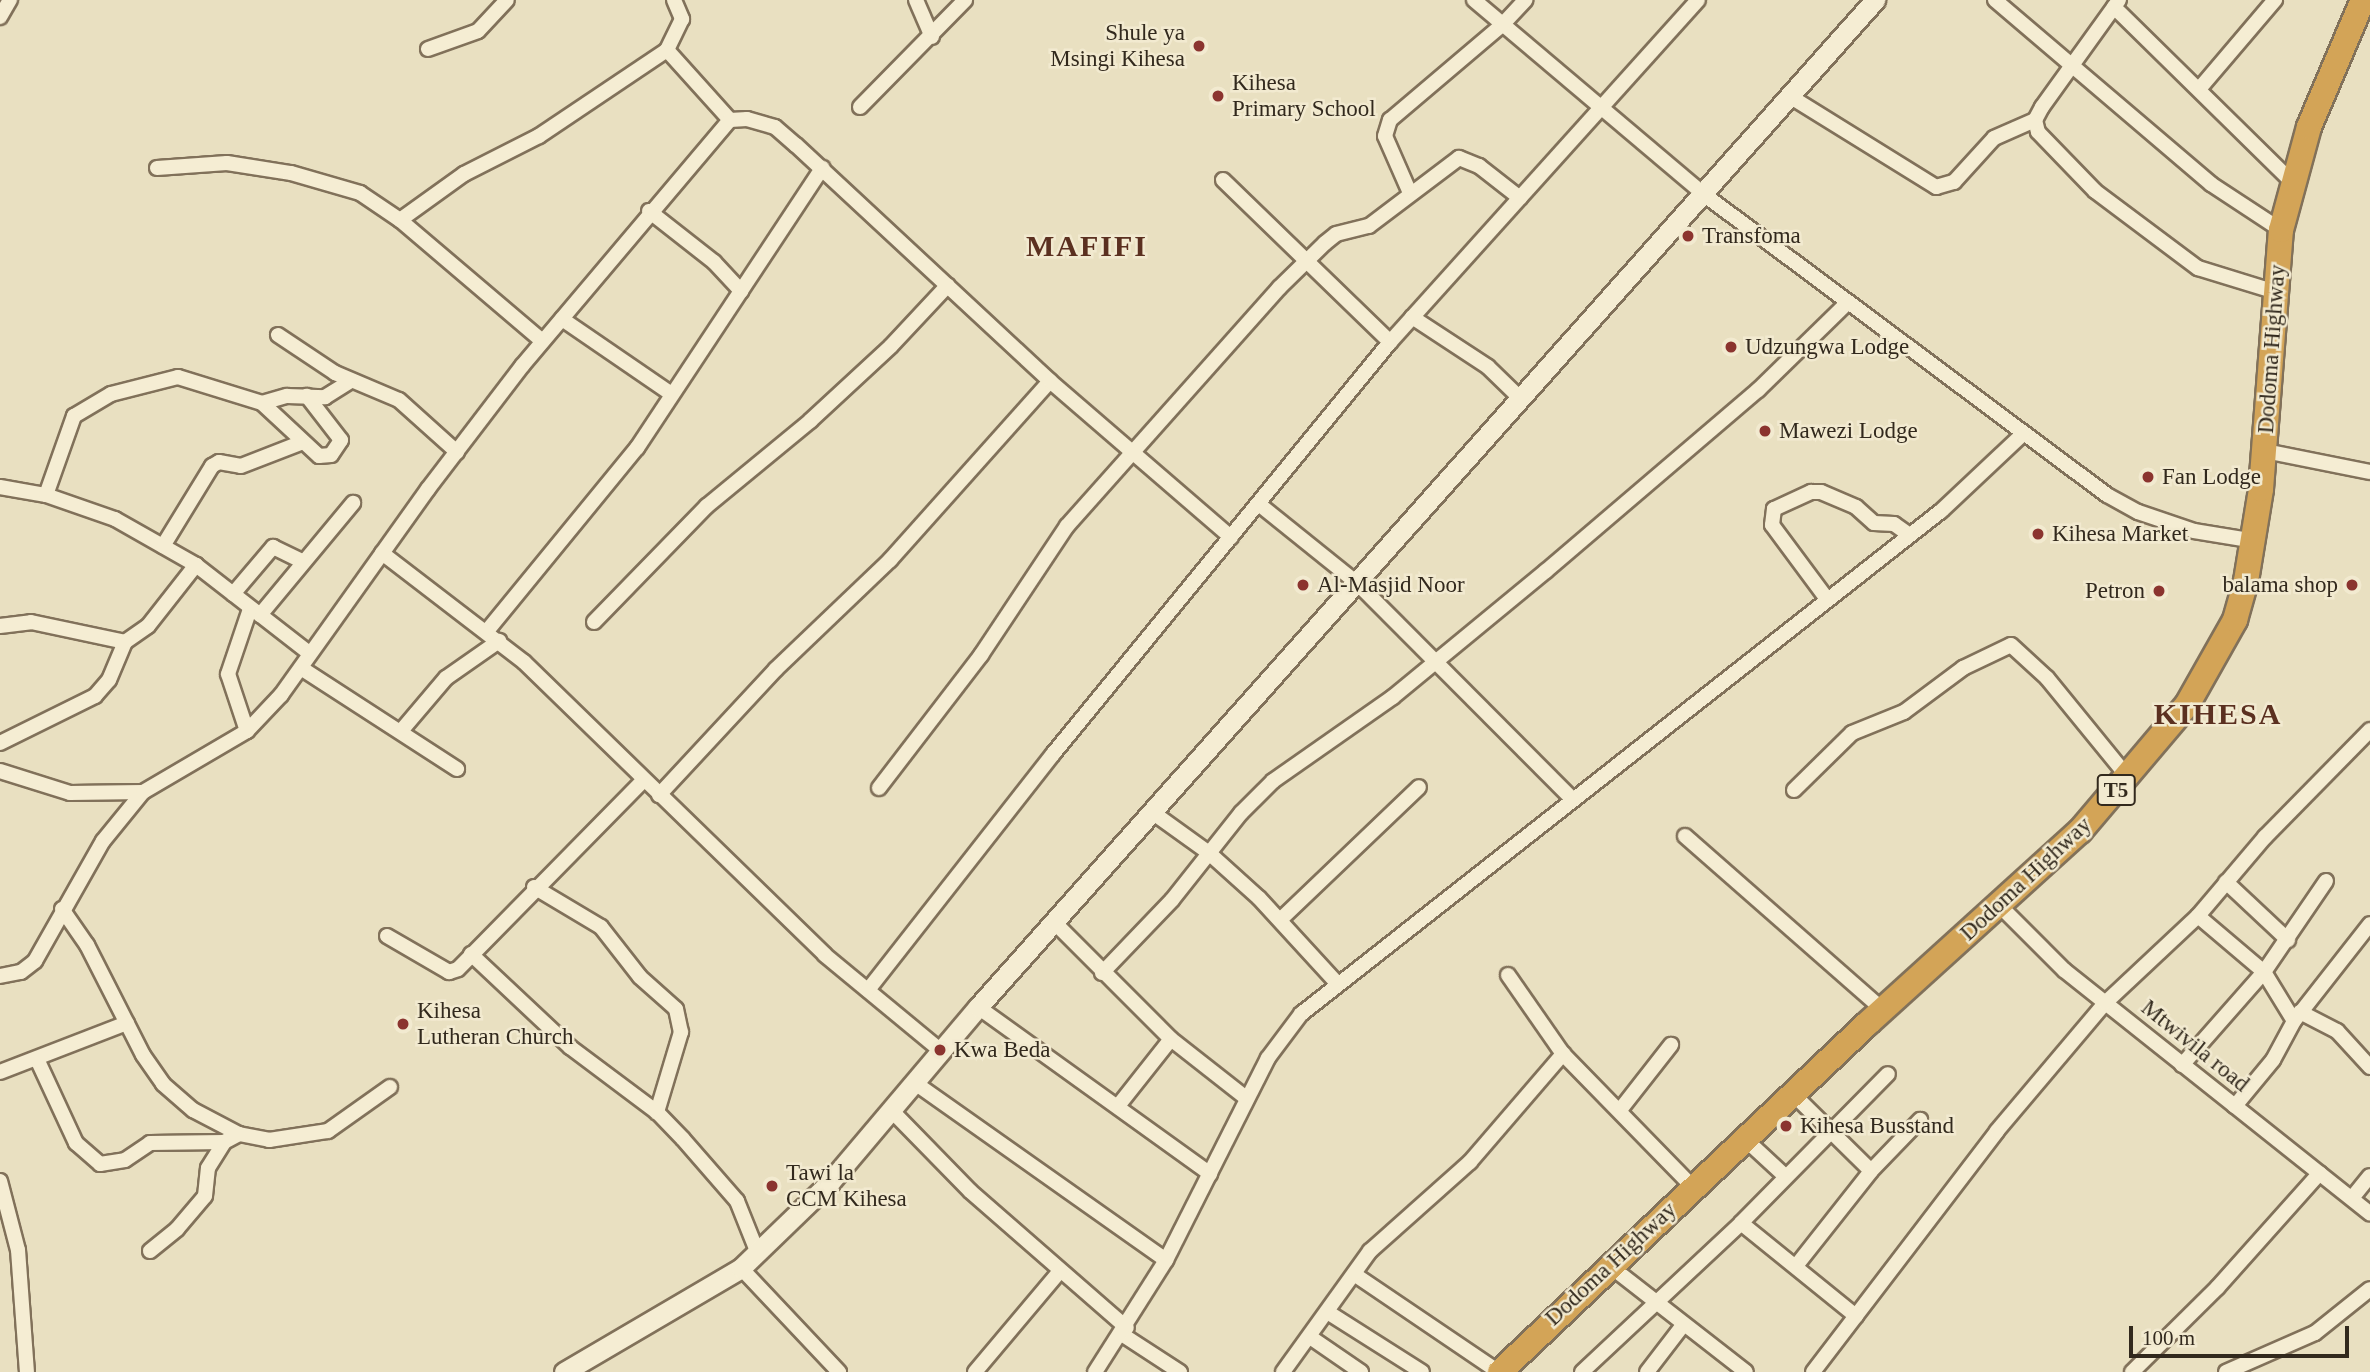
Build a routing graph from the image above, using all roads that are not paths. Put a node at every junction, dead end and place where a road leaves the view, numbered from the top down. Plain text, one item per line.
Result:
1 (10, 0) edge
2 (507, 0) edge
3 (674, 0) edge
4 (916, 0) edge
5 (964, 0) edge
6 (1474, 0) edge
7 (1525, 0) edge
8 (1698, 0) edge
9 (1875, 0) edge
10 (1995, 0) edge
11 (2275, 0) edge
12 (2117, 4) edge
13 (2364, 9) edge
14 (0, 17) edge
15 (1503, 24) junction
16 (932, 37) junction
17 (428, 49) dead end
18 (667, 51) junction
19 (2070, 66) junction
20 (2200, 88) junction
21 (1791, 97) junction
22 (860, 107) dead end
23 (1598, 109) junction
24 (730, 120) junction
25 (2035, 121) junction
26 (157, 168) dead end
27 (821, 168) junction
28 (1223, 180) dead end
29 (2291, 181) junction
30 (1410, 193) junction
31 (1702, 193) junction
32 (1520, 198) junction
33 (649, 211) junction
34 (400, 220) junction
35 (2281, 230) junction
36 (1305, 261) junction
37 (948, 285) junction
38 (741, 291) junction
39 (2276, 292) junction
40 (1847, 303) junction
41 (1412, 317) junction
42 (562, 318) junction
43 (278, 335) dead end
44 (542, 341) junction
45 (1391, 342) junction
46 (351, 381) junction
47 (1050, 381) junction
48 (670, 393) junction
49 (307, 396) junction
50 (1522, 400) junction
51 (262, 402) junction
52 (2022, 435) junction
53 (303, 442) junction
54 (1133, 448) junction
55 (2265, 451) junction
56 (457, 452) junction
57 (2370, 472) edge
58 (0, 487) edge
59 (46, 495) junction
60 (353, 503) dead end
61 (1260, 505) junction
62 (1910, 536) junction
63 (1231, 537) junction
64 (2255, 541) junction
65 (163, 546) junction
66 (382, 553) junction
67 (304, 562) junction
68 (196, 565) junction
69 (1357, 583) junction
70 (233, 594) junction
71 (1827, 598) junction
72 (255, 612) junction
73 (594, 622) dead end
74 (0, 626) edge
75 (487, 631) junction
76 (499, 641) junction
77 (125, 642) junction
78 (309, 653) junction
79 (1434, 662) junction
80 (301, 668) junction
81 (2370, 730) edge
82 (247, 731) junction
83 (401, 731) junction
84 (0, 743) edge
85 (457, 769) dead end
86 (0, 771) edge
87 (2127, 776) junction
88 (644, 780) junction
89 (1419, 787) dead end
90 (880, 788) dead end
91 (1794, 790) dead end
92 (143, 792) junction
93 (659, 795) junction
94 (1572, 799) junction
95 (1152, 812) junction
96 (1685, 836) dead end
97 (1209, 853) junction
98 (2226, 881) junction
99 (2326, 881) dead end
100 (534, 887) junction
101 (1999, 905) junction
102 (62, 909) junction
103 (2198, 916) junction
104 (1280, 920) junction
105 (1055, 923) junction
106 (2370, 924) edge
107 (387, 936) dead end
108 (2288, 940) junction
109 (471, 954) junction
110 (2264, 972) junction
111 (1102, 973) junction
112 (1508, 975) dead end
113 (0, 976) edge
114 (1337, 982) junction
115 (869, 990) junction
116 (2105, 1003) junction
117 (978, 1007) junction
118 (1883, 1010) junction
119 (2297, 1017) junction
120 (127, 1023) junction
121 (1171, 1039) junction
122 (1671, 1045) dead end
123 (940, 1050) junction
124 (1563, 1054) junction
125 (37, 1059) junction
126 (2182, 1065) junction
127 (2370, 1067) edge
128 (0, 1072) edge
129 (1888, 1074) dead end
130 (915, 1083) junction
131 (390, 1087) dead end
132 (1794, 1095) junction
133 (1246, 1098) junction
134 (1118, 1106) junction
135 (2235, 1107) junction
136 (892, 1111) junction
137 (1620, 1111) junction
138 (657, 1112) junction
139 (1920, 1120) dead end
140 (1829, 1134) junction
141 (239, 1135) junction
142 (1745, 1139) junction
143 (224, 1142) junction
144 (1871, 1171) junction
145 (2320, 1173) junction
146 (1210, 1174) junction
147 (1785, 1176) junction
148 (2370, 1176) edge
149 (0, 1181) edge
150 (1693, 1186) junction
151 (2352, 1198) junction
152 (2370, 1213) edge
153 (1741, 1223) junction
154 (150, 1251) dead end
155 (757, 1251) junction
156 (1166, 1260) junction
157 (1610, 1266) junction
158 (1796, 1266) junction
159 (741, 1268) junction
160 (1060, 1271) junction
161 (1354, 1274) junction
162 (2370, 1289) edge
163 (1655, 1301) junction
164 (1329, 1313) junction
165 (1856, 1316) junction
166 (1683, 1325) junction
167 (1125, 1331) junction
168 (1310, 1337) junction
169 (1725, 1367) edge
170 (829, 1369) edge
171 (27, 1372) edge
172 (564, 1372) edge
173 (975, 1372) edge
174 (1095, 1372) edge
175 (1180, 1372) edge
176 (1283, 1372) edge
177 (1361, 1372) edge
178 (1422, 1372) edge
179 (1500, 1372) edge
180 (1582, 1372) edge
181 (1647, 1372) edge
182 (1746, 1372) edge
183 (1813, 1372) edge
184 (2132, 1372) edge
185 (2226, 1372) edge

1 - 14 street
2 - 17 street
3 - 18 street
4 - 16 street
5 - 16 street
6 - 15 street
7 - 15 street
8 - 23 street
9 - 21 street
10 - 19 street
11 - 20 street
12 - 19 street
12 - 20 street
13 - 29 highway, Dodoma Highway / T5
15 - 23 street
15 - 30 street
16 - 22 street
18 - 24 street
18 - 34 street
19 - 25 street
19 - 35 street
20 - 29 street
21 - 25 street
21 - 31 street
23 - 31 street
23 - 32 street
24 - 27 street
24 - 33 street
25 - 39 street
26 - 34 street
27 - 37 street
27 - 38 street
28 - 36 street
29 - 35 highway, Dodoma Highway / T5
30 - 32 street
30 - 36 street
31 - 40 street
31 - 50 street
32 - 41 street
33 - 38 street
33 - 42 street
34 - 44 street
35 - 39 highway, Dodoma Highway / T5
36 - 45 street
36 - 54 street
37 - 47 street
37 - 73 street
38 - 48 street
39 - 55 highway, Dodoma Highway / T5
40 - 52 street
40 - 79 street
41 - 45 street
41 - 50 street
42 - 44 street
42 - 48 street
43 - 46 street
44 - 56 street
45 - 61 street
46 - 49 street
46 - 56 street
47 - 54 street
47 - 93 street
48 - 75 street
49 - 51 street
49 - 53 street
50 - 69 street
51 - 53 street
51 - 59 street
52 - 62 street
52 - 64 street
53 - 65 street
54 - 63 street
54 - 90 street
55 - 57 street
55 - 64 highway, Dodoma Highway / T5
56 - 66 street
58 - 59 street
59 - 65 street
60 - 67 street
61 - 63 street
61 - 69 street
62 - 71 street
62 - 71 street
63 - 115 street
64 - 87 highway, Dodoma Highway / T5
65 - 68 street
66 - 75 street
66 - 78 street
67 - 70 street
67 - 72 street
68 - 70 street
68 - 77 street
69 - 79 street
69 - 95 street
70 - 72 street
71 - 94 street
72 - 78 street
72 - 82 street
74 - 77 street
75 - 76 street
76 - 83 street
76 - 88 street
77 - 84 street
78 - 80 street
79 - 94 street
79 - 97 street
80 - 82 street
80 - 83 street
81 - 98 street
82 - 92 street
83 - 85 street
86 - 92 street
87 - 91 street
87 - 101 highway, Dodoma Highway / T5
88 - 93 street
88 - 100 street
89 - 104 street
92 - 102 street
93 - 115 street
94 - 114 street
95 - 97 street
95 - 105 street
96 - 118 street
97 - 104 street
97 - 111 street
98 - 103 street
98 - 108 street
99 - 108 street
100 - 109 street
100 - 138 street
101 - 116 street, Mtwivila road
101 - 118 highway, Dodoma Highway / T5
102 - 113 street
102 - 120 street
103 - 110 street
103 - 116 street
104 - 114 street
105 - 111 street
105 - 117 street
106 - 119 street
107 - 109 street
108 - 110 street
109 - 138 street
110 - 119 street
110 - 126 street
111 - 121 street
112 - 124 street
114 - 133 street
115 - 123 street
116 - 126 street, Mtwivila road
116 - 165 street
117 - 123 street
117 - 134 street
118 - 132 highway, Dodoma Highway / T5
119 - 127 street
119 - 135 street
120 - 125 street
120 - 141 street
121 - 133 street
121 - 134 street
122 - 137 street
123 - 130 street
124 - 137 street
124 - 161 street
125 - 128 street
125 - 143 street
126 - 135 street, Mtwivila road
129 - 140 street
130 - 136 street
130 - 156 street
131 - 141 street
132 - 140 street
132 - 142 highway, Dodoma Highway / T5
133 - 146 street
134 - 146 street
135 - 145 street, Mtwivila road
136 - 155 street
136 - 160 street
137 - 150 street
138 - 155 street
139 - 144 street
140 - 144 street
140 - 147 street
141 - 143 street
142 - 147 street
142 - 150 highway, Dodoma Highway / T5
143 - 154 street
144 - 158 street
145 - 151 street, Mtwivila road
145 - 184 street
146 - 156 street
147 - 153 street
148 - 151 street
149 - 171 street
150 - 157 highway, Dodoma Highway / T5
151 - 152 street, Mtwivila road
153 - 158 street
153 - 163 street
155 - 159 street
156 - 167 street
157 - 163 street
157 - 179 highway, Dodoma Highway / T5
158 - 165 street
159 - 170 street
159 - 172 street
160 - 167 street
160 - 173 street
161 - 164 street
161 - 179 street
162 - 185 street
163 - 166 street
163 - 180 street
164 - 168 street
164 - 178 street
165 - 183 street
166 - 169 street
166 - 181 street
167 - 174 street
167 - 175 street
168 - 176 street
168 - 177 street
169 - 182 street

